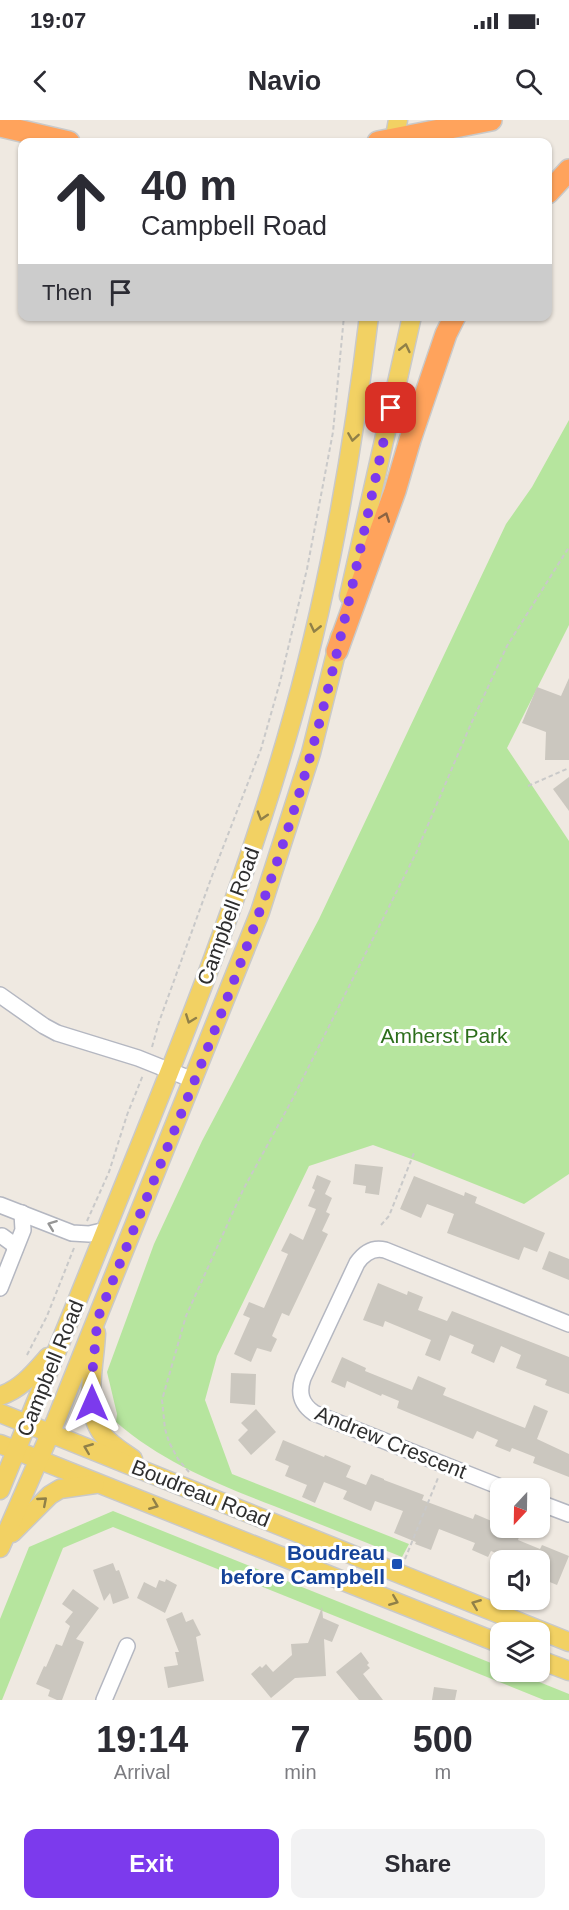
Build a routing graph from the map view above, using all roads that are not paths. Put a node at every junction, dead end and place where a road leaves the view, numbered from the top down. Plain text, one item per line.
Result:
1 (491, 120) edge
2 (0, 126) edge
3 (449, 130) edge
4 (391, 136) edge
5 (52, 138) edge
6 (569, 170) edge
7 (552, 189) edge
8 (368, 321) edge
9 (411, 321) edge
10 (452, 321) edge
11 (337, 651) junction
12 (0, 995) edge
13 (170, 1071) junction
14 (193, 1080) junction
15 (0, 1205) edge
16 (22, 1213) junction
17 (106, 1230) junction
18 (2, 1236) dead end
19 (15, 1249) junction
20 (0, 1288) edge
21 (97, 1320) junction
22 (569, 1324) edge
23 (62, 1339) junction
24 (0, 1396) edge
25 (0, 1413) edge
26 (27, 1424) junction
27 (50, 1433) junction
28 (8, 1448) edge
29 (38, 1460) junction
30 (162, 1478) junction
31 (490, 1483) edge
32 (100, 1484) junction
33 (0, 1490) edge
34 (550, 1507) edge
35 (569, 1514) edge
36 (1, 1545) edge
37 (490, 1640) edge
38 (569, 1642) edge
39 (127, 1646) dead end
40 (550, 1664) edge
41 (569, 1671) edge
42 (104, 1700) edge

1 - 3 highway
2 - 5 highway
3 - 4 highway
6 - 7 highway
8 -> 13 main road, Campbell Road
11 -> 9 main road, Campbell Road
11 -> 10 highway
11 - 14 main road, Campbell Road
12 - 13 street
13 - 14 street
13 - 17 main road, Campbell Road
14 - 21 main road, Campbell Road
15 - 16 street
17 -> 16 street
16 - 19 street
17 - 23 main road, Campbell Road
18 - 19 street
19 - 20 street
21 - 27 main road, Campbell Road
21 - 30 main road
22 - 31 street, Andrew Crescent
23 - 24 main road
23 - 26 main road, Campbell Road
25 - 26 main road, Boudreau Road
26 - 27 main road, Boudreau Road
26 - 28 main road, Campbell Road
27 - 29 main road, Campbell Road
30 -> 27 main road, Boudreau Road
28 - 29 main road, Boudreau Road
28 - 33 main road, Campbell Road
29 - 32 main road, Boudreau Road
29 - 36 main road, Campbell Road
38 -> 30 main road, Boudreau Road
36 -> 32 main road
32 -> 37 main road, Boudreau Road
34 - 35 street
39 - 42 street
40 - 41 main road

